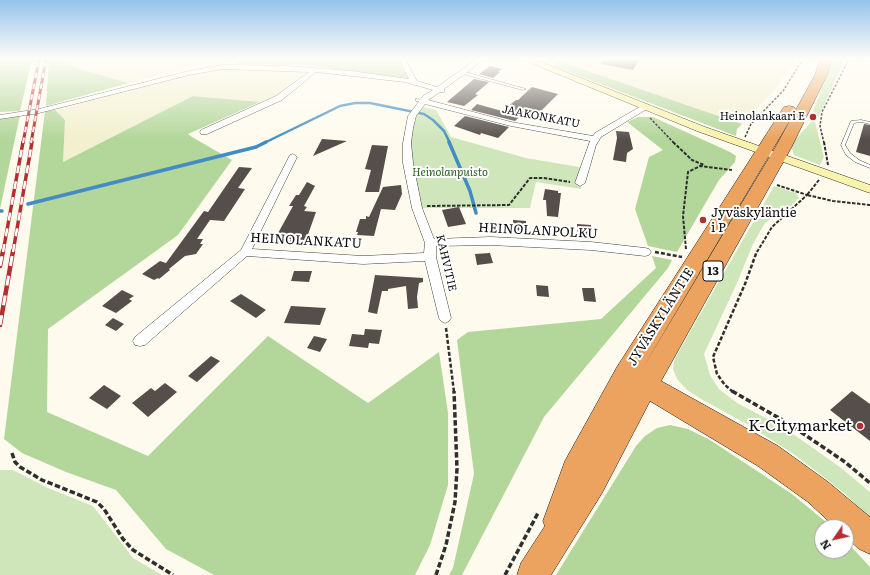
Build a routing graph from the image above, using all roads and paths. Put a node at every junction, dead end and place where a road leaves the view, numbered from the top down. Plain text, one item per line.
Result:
1 (138, 86) edge
2 (295, 86) edge
3 (427, 86) edge
4 (447, 86) edge
5 (512, 86) edge
6 (589, 86) edge
7 (786, 86) edge
8 (806, 86) edge
9 (835, 86) edge
10 (524, 89) dead end
11 (441, 90) junction
12 (420, 100) junction
13 (649, 111) junction
14 (0, 116) edge
15 (870, 123) edge
16 (204, 132) dead end
17 (595, 139) junction
18 (744, 145) junction
19 (770, 154) junction
20 (293, 156) dead end
21 (706, 166) junction
22 (828, 166) dead end
23 (870, 167) edge
24 (732, 170) dead end
25 (819, 179) dead end
26 (580, 183) joint
27 (777, 186) dead end
28 (870, 188) edge
29 (807, 195) junction
30 (870, 205) edge
31 (417, 206) junction
32 (430, 243) junction
33 (244, 252) junction
34 (645, 252) dead end
35 (687, 253) dead end
36 (430, 257) junction
37 (445, 318) joint
38 (140, 341) dead end
39 (636, 379) junction
40 (12, 453) dead end
41 (870, 483) edge
42 (870, 538) edge
43 (173, 575) edge
44 (436, 575) edge
45 (533, 575) edge

1 - 14 street
2 - 16 street
3 - 11 street
4 - 11 street, KAHVITIE
5 - 10 lane
6 - 13 street
7 - 18 path
8 - 19 highway, JYVÄSKYLÄNTIE / 13
9 - 22 path
11 - 12 street, KAHVITIE
12 - 17 street, JAAKONKATU
12 - 31 street, KAHVITIE
13 - 17 street, JAAKONKATU
13 - 18 street
13 - 21 path
15 - 23 lane
17 - 26 street
18 - 19 street
19 - 28 street
19 - 39 highway, JYVÄSKYLÄNTIE / 13
20 - 33 street
21 - 24 path
21 - 35 path
25 - 29 path
26 - 31 path
27 - 29 path
29 - 30 path
29 - 41 path
31 - 32 street, KAHVITIE
32 - 34 street, HEINOLANPOLKU
32 - 36 street, KAHVITIE
33 - 36 street, HEINOLANKATU
33 - 38 street, HEINOLANKATU
36 - 37 street, KAHVITIE
37 - 44 path
39 - 42 highway
39 - 45 highway, JYVÄSKYLÄNTIE / 13
40 - 43 path

